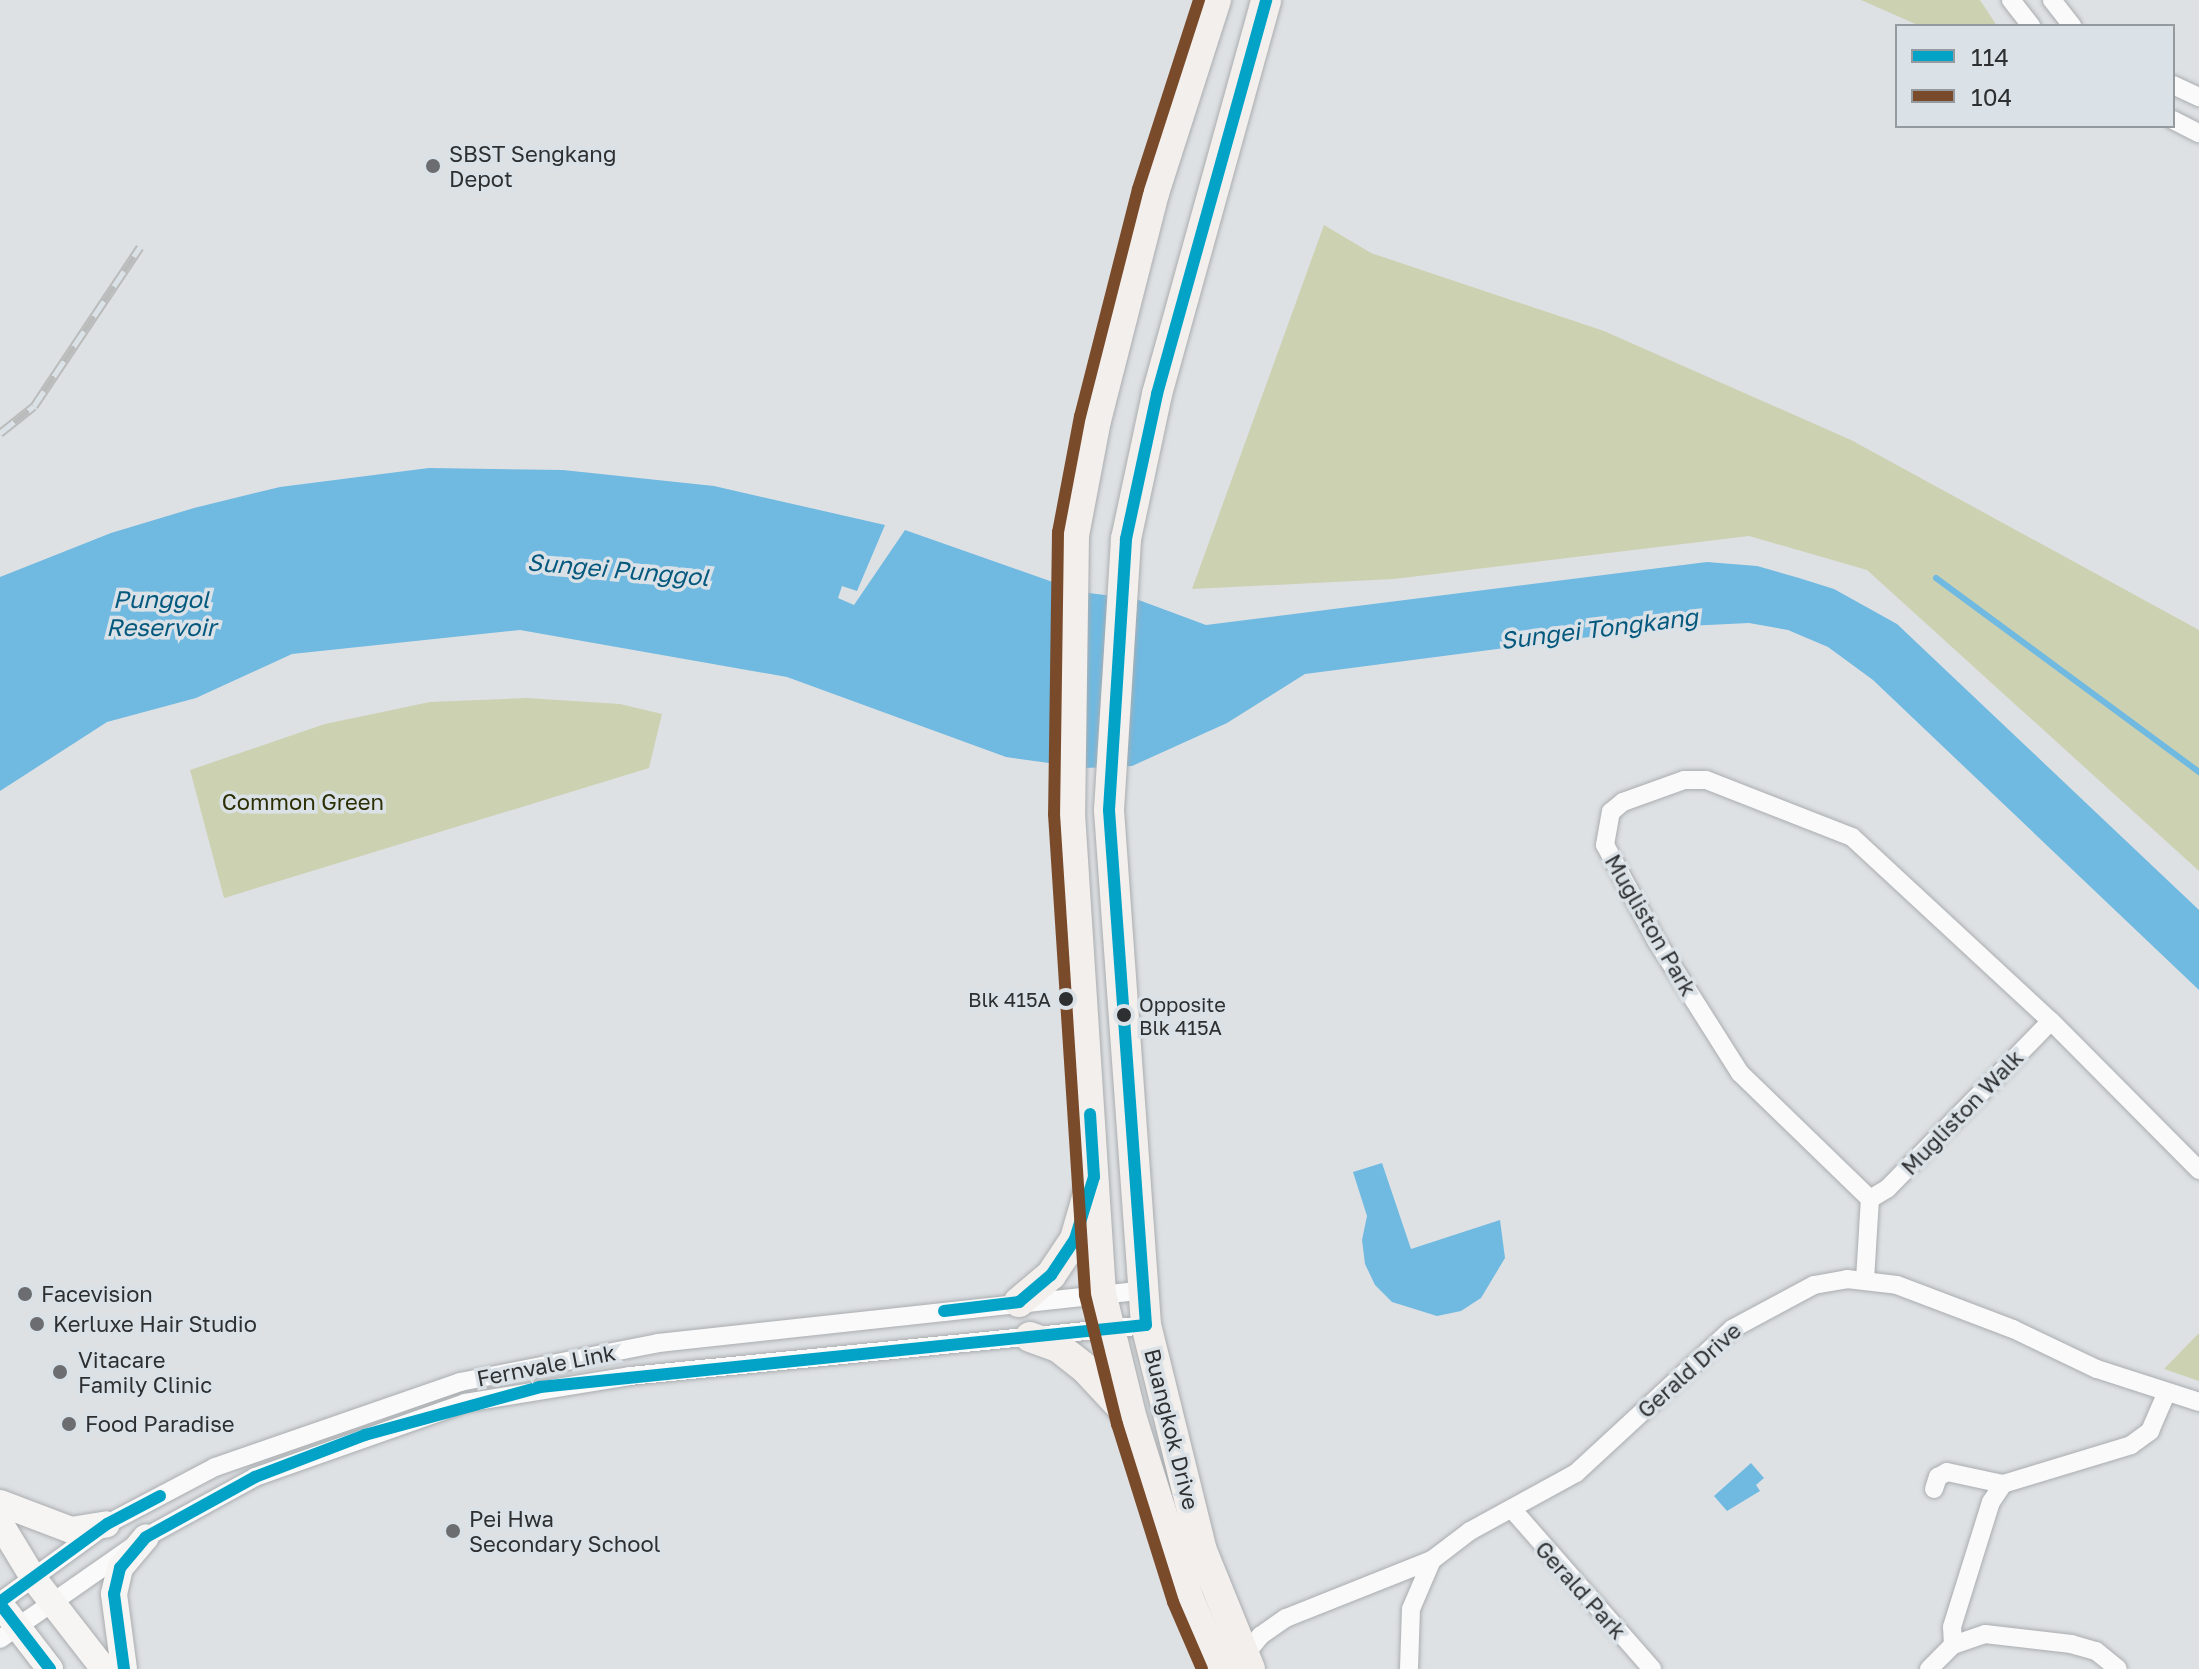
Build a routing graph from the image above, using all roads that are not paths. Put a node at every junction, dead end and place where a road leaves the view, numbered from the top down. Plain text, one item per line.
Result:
1 (1216, 0) edge
2 (1266, 0) edge
3 (2011, 0) edge
4 (2052, 0) edge
5 (2029, 24) edge
6 (2070, 24) edge
7 (2175, 86) edge
8 (2199, 97) edge
9 (2175, 121) edge
10 (2199, 133) edge
11 (2051, 1021) junction
12 (2199, 1170) edge
13 (1094, 1177) junction
14 (1870, 1199) junction
15 (1865, 1280) junction
16 (1142, 1290) junction
17 (1101, 1293) junction
18 (1019, 1302) junction
19 (1146, 1325) junction
20 (1108, 1329) junction
21 (1030, 1337) junction
22 (2166, 1394) junction
23 (2199, 1402) edge
24 (1132, 1419) junction
25 (2003, 1484) junction
26 (1934, 1489) dead end
27 (0, 1503) edge
28 (1512, 1509) junction
29 (0, 1523) edge
30 (107, 1524) junction
31 (146, 1537) junction
32 (1432, 1560) junction
33 (34, 1579) junction
34 (0, 1603) edge
35 (53, 1606) junction
36 (10, 1634) edge
37 (1953, 1645) junction
38 (1237, 1665) edge
39 (50, 1669) edge
40 (104, 1669) edge
41 (124, 1669) edge
42 (1409, 1669) edge
43 (1652, 1669) edge
44 (1929, 1669) edge
45 (2118, 1669) edge

1 - 13 main road, Buangkok Drive
2 - 16 main road, Buangkok Drive
3 - 5 street
4 - 6 street
7 - 8 street
9 - 10 street
11 - 12 street, Mugliston Park
11 - 14 street, Mugliston Walk
11 - 14 street, Mugliston Park
13 - 17 main road, Buangkok Drive
13 - 18 main road
14 - 15 street
15 - 22 street, Gerald Drive
15 - 28 street, Gerald Drive
16 - 17 street, Fernvale Link
16 - 19 main road, Buangkok Drive
17 - 18 street, Fernvale Link
17 - 20 main road, Buangkok Drive
18 - 30 street, Fernvale Link
19 - 20 street, Fernvale Link
19 - 38 main road, Buangkok Drive
20 - 21 street, Fernvale Link
20 - 24 main road, Buangkok Drive
21 - 24 main road
21 - 31 street, Fernvale Link
22 - 23 street, Gerald Drive
22 - 25 street
24 - 38 main road, Buangkok Drive
25 - 26 street
25 - 37 street
27 - 30 main road
28 - 32 street, Gerald Drive
28 - 43 street, Gerald Park
29 - 33 main road
30 - 33 street, Fernvale Link
31 - 35 street, Fernvale Link
31 - 41 main road
32 - 38 street, Gerald Drive
32 - 42 street
33 - 34 street, Fernvale Link
33 - 35 main road
34 - 36 main road
35 - 36 street, Fernvale Link
35 - 40 main road
36 - 39 main road
37 - 44 street
37 - 45 street

